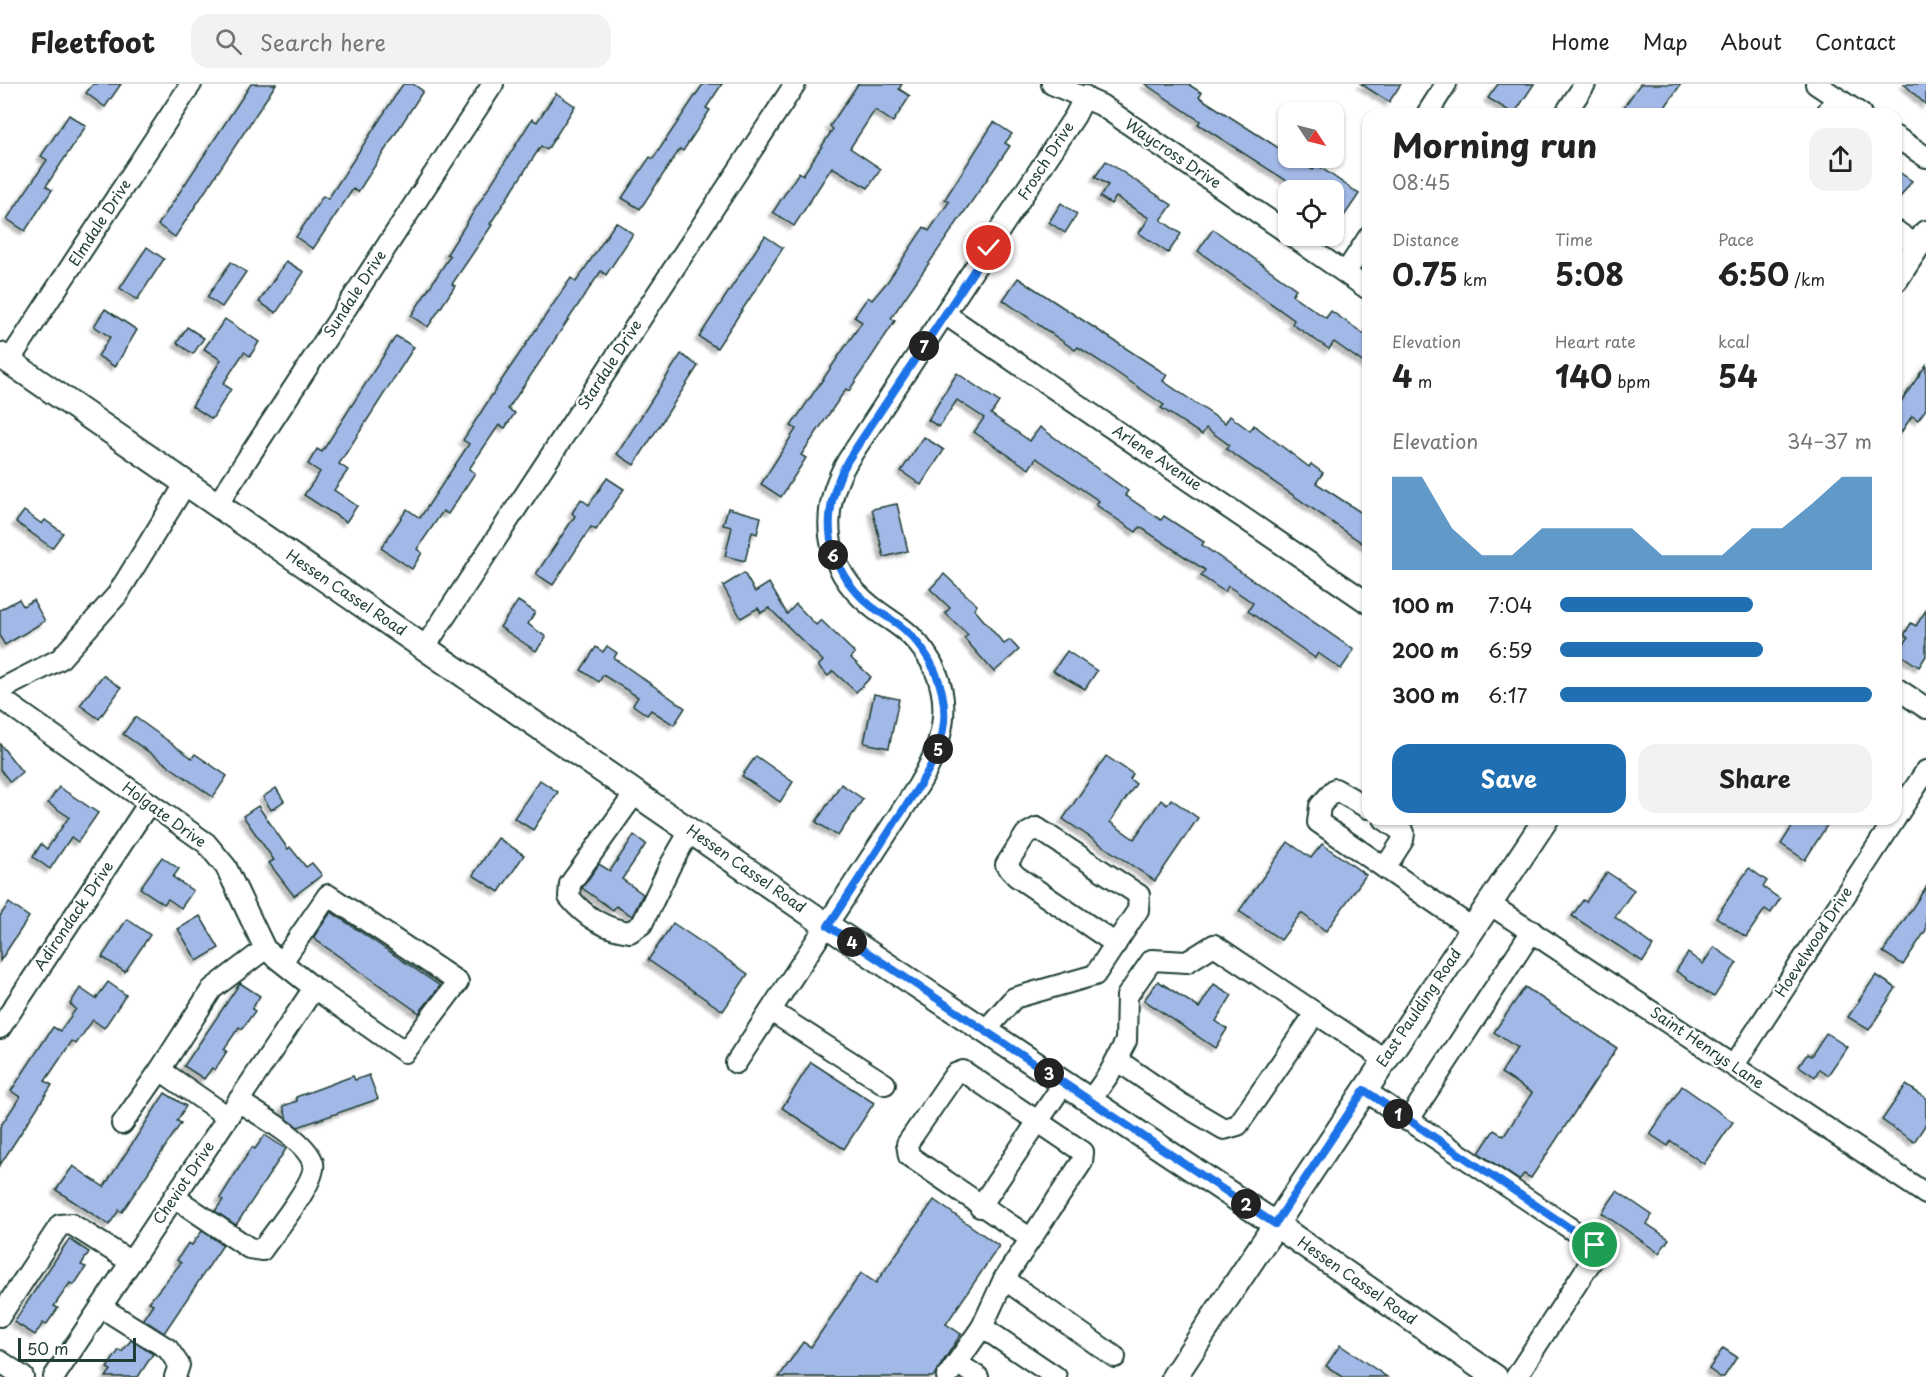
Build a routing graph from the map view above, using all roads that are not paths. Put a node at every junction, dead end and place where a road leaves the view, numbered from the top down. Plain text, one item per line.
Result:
1 (191, 84) edge
2 (493, 84) edge
3 (795, 84) edge
4 (1052, 84) edge
5 (1446, 84) edge
6 (1585, 84) edge
7 (1829, 95) edge
8 (1084, 96) junction
9 (1431, 108) edge
10 (1569, 108) edge
11 (1851, 108) edge
12 (1902, 141) edge
13 (1926, 158) edge
14 (1278, 226) edge
15 (1902, 233) edge
16 (1922, 239) edge
17 (1308, 246) edge
18 (1362, 247) edge
19 (1902, 270) edge
20 (1346, 272) junction
21 (1362, 284) edge
22 (945, 314) junction
23 (4, 358) edge
24 (186, 483) junction
25 (217, 505) junction
26 (1362, 599) edge
27 (425, 647) junction
28 (0, 690) edge
29 (1902, 692) edge
30 (0, 698) edge
31 (1926, 708) edge
32 (1926, 771) edge
33 (636, 792) junction
34 (149, 804) junction
35 (1362, 805) edge
36 (1902, 807) edge
37 (1393, 825) edge
38 (1542, 825) edge
39 (1890, 825) edge
40 (690, 831) junction
41 (1385, 868) junction
42 (1488, 903) junction
43 (828, 926) junction
44 (1472, 928) junction
45 (1532, 931) junction
46 (1116, 944) junction
47 (265, 949) junction
48 (282, 962) junction
49 (314, 988) junction
50 (771, 1011) junction
51 (1315, 1014) junction
52 (0, 1028) edge
53 (985, 1031) junction
54 (1384, 1059) junction
55 (1117, 1060) junction
56 (736, 1063) dead end
57 (1734, 1065) junction
58 (160, 1070) junction
59 (1064, 1083) junction
60 (885, 1084) dead end
61 (1364, 1090) junction
62 (1090, 1101) junction
63 (233, 1109) junction
64 (1038, 1120) junction
65 (1408, 1121) junction
66 (122, 1124) dead end
67 (1926, 1194) edge
68 (174, 1197) junction
69 (980, 1206) junction
70 (1275, 1224) junction
71 (1031, 1239) junction
72 (131, 1262) junction
73 (1004, 1279) junction
74 (101, 1307) junction
75 (0, 1316) edge
76 (982, 1327) junction
77 (1114, 1357) dead end
78 (0, 1361) edge
79 (952, 1370) edge
80 (23, 1377) edge
81 (54, 1377) edge
82 (175, 1377) edge
83 (978, 1377) edge
84 (1056, 1377) edge
85 (1173, 1377) edge
86 (1495, 1377) edge
87 (1516, 1377) edge

1 - 23 street, Elmdale Drive
2 - 25 street, Sundale Drive
3 - 27 street, Stardale Drive
4 - 8 street, Waycross Drive
5 - 9 street
6 - 10 street
7 - 11 street
8 - 14 street, Waycross Drive
8 - 22 street, Frosch Drive
12 - 13 street
15 - 16 street
16 - 19 main road
17 - 20 street, Waycross Drive
18 - 20 street
20 - 21 street, Waycross Drive
22 - 26 street, Arlene Avenue
22 - 43 street, Frosch Drive
23 - 24 main road, Hessen Cassel Road
24 - 25 main road, Hessen Cassel Road
24 - 28 street
25 - 27 main road, Hessen Cassel Road
27 - 33 main road, Hessen Cassel Road
29 - 31 street
30 - 34 street, Holgate Drive
32 - 36 street, Hoevelwood Drive
33 - 40 main road, Hessen Cassel Road
33 - 40 street
34 - 47 street, Holgate Drive
34 - 52 street, Adirondack Drive
35 - 41 street
37 - 41 street
38 - 42 main road, East Paulding Road
39 - 57 street, Hoevelwood Drive
40 - 43 main road, Hessen Cassel Road
41 - 44 street
42 - 44 main road, East Paulding Road
42 - 45 street, Saint Henrys Lane
43 - 50 street, Frosch Drive
43 - 53 main road, Hessen Cassel Road
44 - 54 main road, East Paulding Road
45 - 57 street, Saint Henrys Lane
45 - 65 street
46 - 46 street
46 - 53 street
47 - 48 street, Holgate Drive
47 - 58 street
48 - 49 street, Holgate Drive
48 - 49 street, Holgate Drive
49 - 63 street, Cheviot Drive
50 - 56 street, Frosch Drive
50 - 60 street
51 - 54 street
51 - 55 street
51 - 55 street
53 - 59 main road, Hessen Cassel Road
54 - 61 main road, East Paulding Road
55 - 62 street
57 - 67 street, Saint Henrys Lane
58 - 63 street
58 - 66 street
59 - 62 main road, Hessen Cassel Road
59 - 64 street
61 - 65 street
61 - 70 main road, East Paulding Road
62 - 70 main road, Hessen Cassel Road
63 - 68 street, Cheviot Drive
63 - 68 street
64 - 69 street
64 - 69 street
64 - 71 street
65 - 87 street
68 - 72 street, Cheviot Drive
69 - 71 street
70 - 85 main road, East Paulding Road
70 - 86 main road, Hessen Cassel Road
71 - 73 street
72 - 74 street, Cheviot Drive
72 - 75 street
73 - 76 street
73 - 77 street
74 - 81 street, Cheviot Drive
74 - 82 street
76 - 79 street
76 - 84 street
78 - 80 street
79 - 83 street

